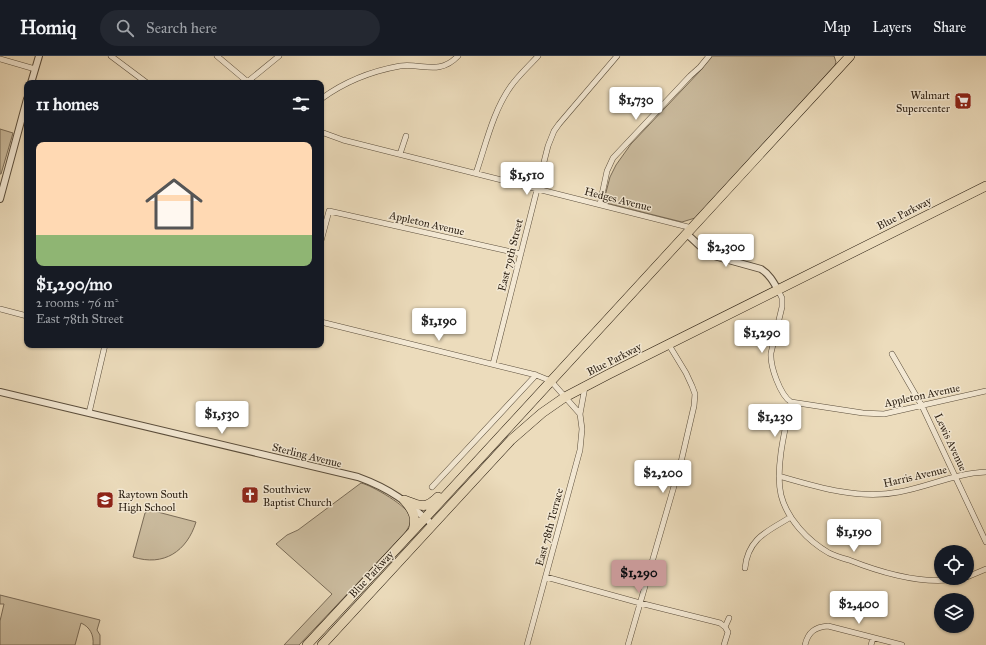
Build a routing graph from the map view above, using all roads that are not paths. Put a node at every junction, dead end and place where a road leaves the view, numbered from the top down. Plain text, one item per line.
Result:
1 (39, 56) edge
2 (111, 56) edge
3 (217, 56) edge
4 (279, 56) edge
5 (458, 56) edge
6 (538, 56) edge
7 (617, 56) edge
8 (708, 56) edge
9 (845, 58) edge
10 (0, 59) edge
11 (35, 69) junction
12 (32, 80) edge
13 (143, 80) edge
14 (244, 80) edge
15 (251, 80) edge
16 (324, 97) edge
17 (24, 110) edge
18 (324, 133) edge
19 (406, 136) dead end
20 (400, 154) junction
21 (476, 173) junction
22 (986, 186) edge
23 (538, 189) junction
24 (0, 198) edge
25 (600, 204) junction
26 (324, 228) edge
27 (689, 231) junction
28 (521, 254) junction
29 (778, 290) junction
30 (0, 309) edge
31 (24, 315) edge
32 (324, 323) edge
33 (669, 345) junction
34 (104, 348) edge
35 (892, 354) dead end
36 (493, 364) junction
37 (536, 375) junction
38 (551, 381) junction
39 (585, 387) junction
40 (986, 391) edge
41 (0, 392) edge
42 (565, 397) junction
43 (791, 402) junction
44 (922, 406) junction
45 (89, 413) junction
46 (580, 414) junction
47 (986, 472) edge
48 (779, 476) junction
49 (956, 477) junction
50 (461, 479) junction
51 (432, 487) dead end
52 (404, 500) junction
53 (791, 517) junction
54 (426, 518) junction
55 (433, 525) junction
56 (412, 532) junction
57 (986, 542) edge
58 (745, 568) dead end
59 (986, 569) edge
60 (974, 574) edge
61 (546, 577) junction
62 (934, 580) edge
63 (640, 603) junction
64 (729, 618) dead end
65 (725, 627) junction
66 (873, 638) junction
67 (307, 645) edge
68 (322, 645) edge
69 (527, 645) edge
70 (628, 645) edge
71 (724, 645) edge
72 (805, 645) edge
73 (872, 645) edge
74 (902, 645) edge

1 - 11 street
2 - 13 street
3 - 14 street
4 - 15 street
5 - 16 street
6 - 21 street
7 - 23 street, East 79th Street
8 - 25 street
9 - 27 highway, Blue Parkway
10 - 11 street
11 - 12 street
17 - 24 street
18 - 20 street, Hedges Avenue
19 - 20 street
20 - 21 street, Hedges Avenue
21 - 23 street, Hedges Avenue
22 - 29 highway, Blue Parkway
23 - 25 street, Hedges Avenue
23 - 28 street, East 79th Street
25 - 27 street, Hedges Avenue
26 - 28 street, Appleton Avenue
27 - 29 street
27 - 38 highway, Blue Parkway
28 - 36 street, East 79th Street
29 - 33 highway, Blue Parkway
29 - 43 street
30 - 31 street
32 - 36 street
33 - 39 highway, Blue Parkway
33 - 63 street
34 - 45 street
35 - 44 street, Lewis Avenue
36 - 37 street
37 - 38 street
37 - 51 street
38 - 42 street
38 - 50 highway, Blue Parkway
39 - 42 highway, Blue Parkway
39 - 46 street, East 78th Terrace
40 - 44 street, Appleton Avenue
41 - 45 street, Sterling Avenue
42 - 46 street
42 - 55 highway, Blue Parkway
43 - 44 street, Appleton Avenue
43 - 48 street
44 - 49 street, Lewis Avenue
45 - 52 street, Sterling Avenue
46 - 61 street, East 78th Terrace
47 - 49 street, Harris Avenue
48 - 49 street, Harris Avenue
48 - 53 street
49 - 57 street, Lewis Avenue
50 - 52 highway
50 - 54 highway, Blue Parkway
52 - 54 street, Sterling Avenue
52 - 56 highway
53 - 58 street
53 - 62 street
54 - 55 street, Sterling Avenue
54 - 56 highway, Blue Parkway
55 - 68 highway, Blue Parkway
56 - 67 highway, Blue Parkway
59 - 60 street
61 - 63 street
61 - 69 street, East 78th Terrace
63 - 65 street
63 - 70 street
64 - 65 street
65 - 71 street
66 - 72 street
66 - 73 street
66 - 74 street

